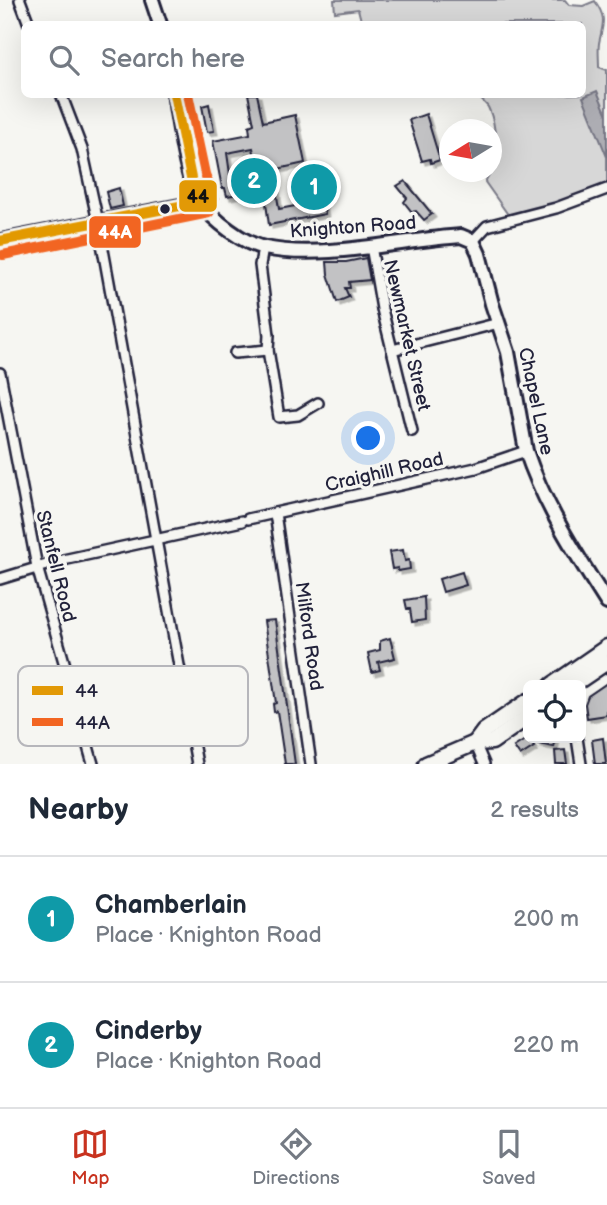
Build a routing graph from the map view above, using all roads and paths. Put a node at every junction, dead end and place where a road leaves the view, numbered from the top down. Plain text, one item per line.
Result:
1 (20, 0) edge
2 (152, 0) edge
3 (28, 21) edge
4 (159, 21) edge
5 (63, 98) edge
6 (175, 98) edge
7 (607, 189) edge
8 (200, 202) junction
9 (98, 222) junction
10 (470, 239) junction
11 (0, 241) edge
12 (371, 246) junction
13 (263, 248) junction
14 (499, 323) junction
15 (268, 350) junction
16 (393, 350) junction
17 (235, 353) dead end
18 (0, 373) edge
19 (318, 403) dead end
20 (412, 431) dead end
21 (526, 451) junction
22 (275, 513) junction
23 (157, 539) junction
24 (37, 567) junction
25 (0, 579) edge
26 (607, 603) edge
27 (607, 650) edge
28 (65, 666) edge
29 (180, 666) edge
30 (560, 680) edge
31 (580, 680) edge
32 (523, 704) edge
33 (523, 720) edge
34 (475, 743) junction
35 (578, 743) edge
36 (88, 746) edge
37 (194, 746) edge
38 (93, 764) edge
39 (197, 764) edge
40 (311, 764) edge
41 (426, 764) edge
42 (484, 764) edge
43 (581, 764) edge

1 - 3 street
2 - 4 street
5 - 9 street
6 - 8 street, Knighton Road
7 - 10 street
8 - 9 street
8 - 13 street, Knighton Road
9 - 11 street
9 - 23 street
10 - 12 street, Knighton Road
10 - 14 street, Chapel Lane
12 - 13 street, Knighton Road
12 - 16 street, Newmarket Street
13 - 15 street
14 - 16 street
14 - 21 street, Chapel Lane
15 - 17 street
15 - 19 street
16 - 20 street, Newmarket Street
18 - 24 street, Stanfell Road
21 - 22 street, Craighill Road
21 - 26 street, Chapel Lane
22 - 23 street, Craighill Road
22 - 40 street, Milford Road
23 - 24 street, Craighill Road
23 - 29 street
24 - 25 street, Craighill Road
24 - 28 street, Stanfell Road
27 - 30 main road
27 - 31 main road
32 - 34 main road
33 - 34 main road
34 - 41 main road
34 - 42 street
35 - 43 street
36 - 38 street, Stanfell Road
37 - 39 street

